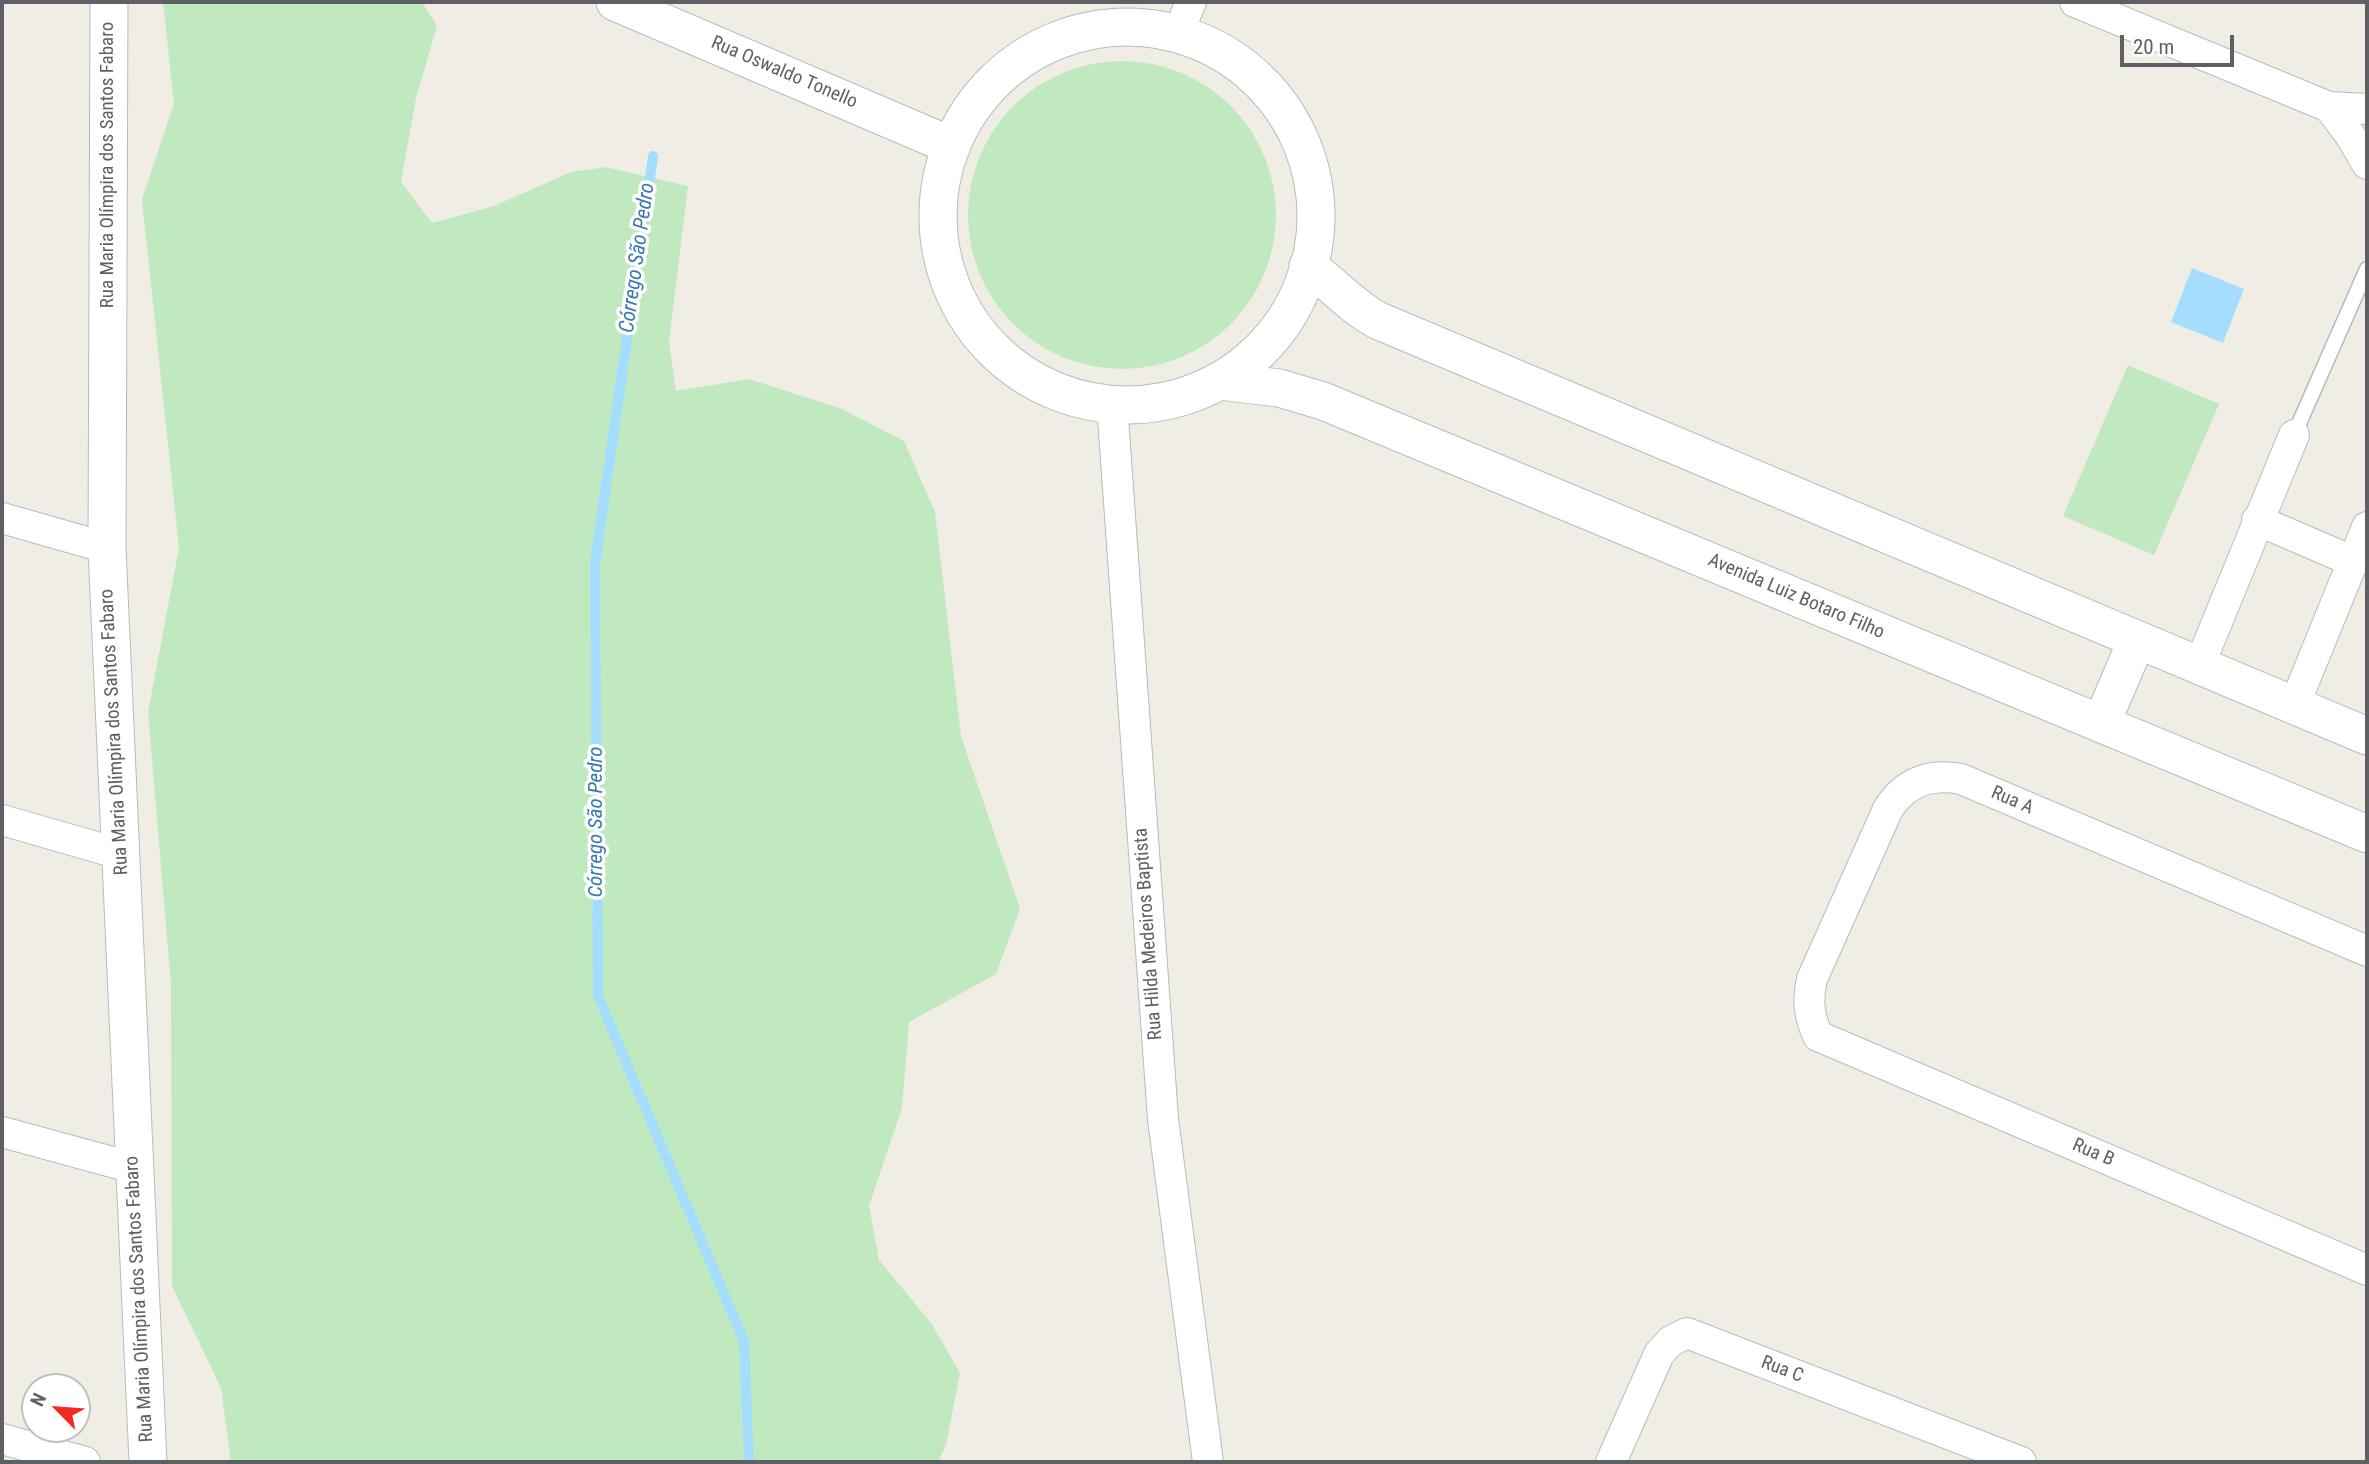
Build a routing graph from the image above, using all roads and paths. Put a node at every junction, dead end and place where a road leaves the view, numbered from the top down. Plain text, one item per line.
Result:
1 (109, 2) edge
2 (615, 2) edge
3 (2075, 2) edge
4 (1185, 17) edge
5 (2329, 107) junction
6 (2367, 109) edge
7 (952, 146) junction
8 (2367, 164) edge
9 (1308, 266) junction
10 (2367, 269) edge
11 (1219, 381) junction
12 (1112, 404) junction
13 (2294, 435) joint
14 (2, 518) edge
15 (2257, 520) junction
16 (2367, 527) edge
17 (107, 548) junction
18 (2352, 561) junction
19 (2137, 640) junction
20 (2199, 666) junction
21 (2294, 706) junction
22 (2101, 724) junction
23 (2367, 736) edge
24 (2, 820) edge
25 (2367, 834) edge
26 (120, 854) junction
27 (2367, 951) edge
28 (1818, 1036) joint
29 (2, 1132) edge
30 (134, 1168) junction
31 (2367, 1270) edge
32 (2, 1439) edge
33 (85, 1462) edge
34 (148, 1462) edge
35 (1208, 1462) edge
36 (1611, 1462) edge
37 (2021, 1462) edge

1 - 17 street, Rua Maria Olímpira dos Santos Fabaro
2 - 7 street, Rua Oswaldo Tonello
3 - 5 street
4 - 7 street
4 - 9 street
5 - 6 street
5 - 8 street
7 - 12 street
9 - 11 street
9 - 19 street
10 - 13 lane
11 - 12 street
11 - 22 street, Avenida Luiz Botaro Filho
12 - 35 street, Rua Hilda Medeiros Baptista
13 - 15 street
14 - 17 street
15 - 18 street
15 - 20 street
16 - 18 street
17 - 26 street, Rua Maria Olímpira dos Santos Fabaro
18 - 21 street
19 - 20 street
19 - 22 street
20 - 21 street
21 - 23 street
22 - 25 street, Avenida Luiz Botaro Filho
24 - 26 street
26 - 30 street, Rua Maria Olímpira dos Santos Fabaro
27 - 28 street, Rua A
28 - 31 street, Rua B
29 - 30 street
30 - 34 street, Rua Maria Olímpira dos Santos Fabaro
32 - 33 street
36 - 37 street, Rua C

